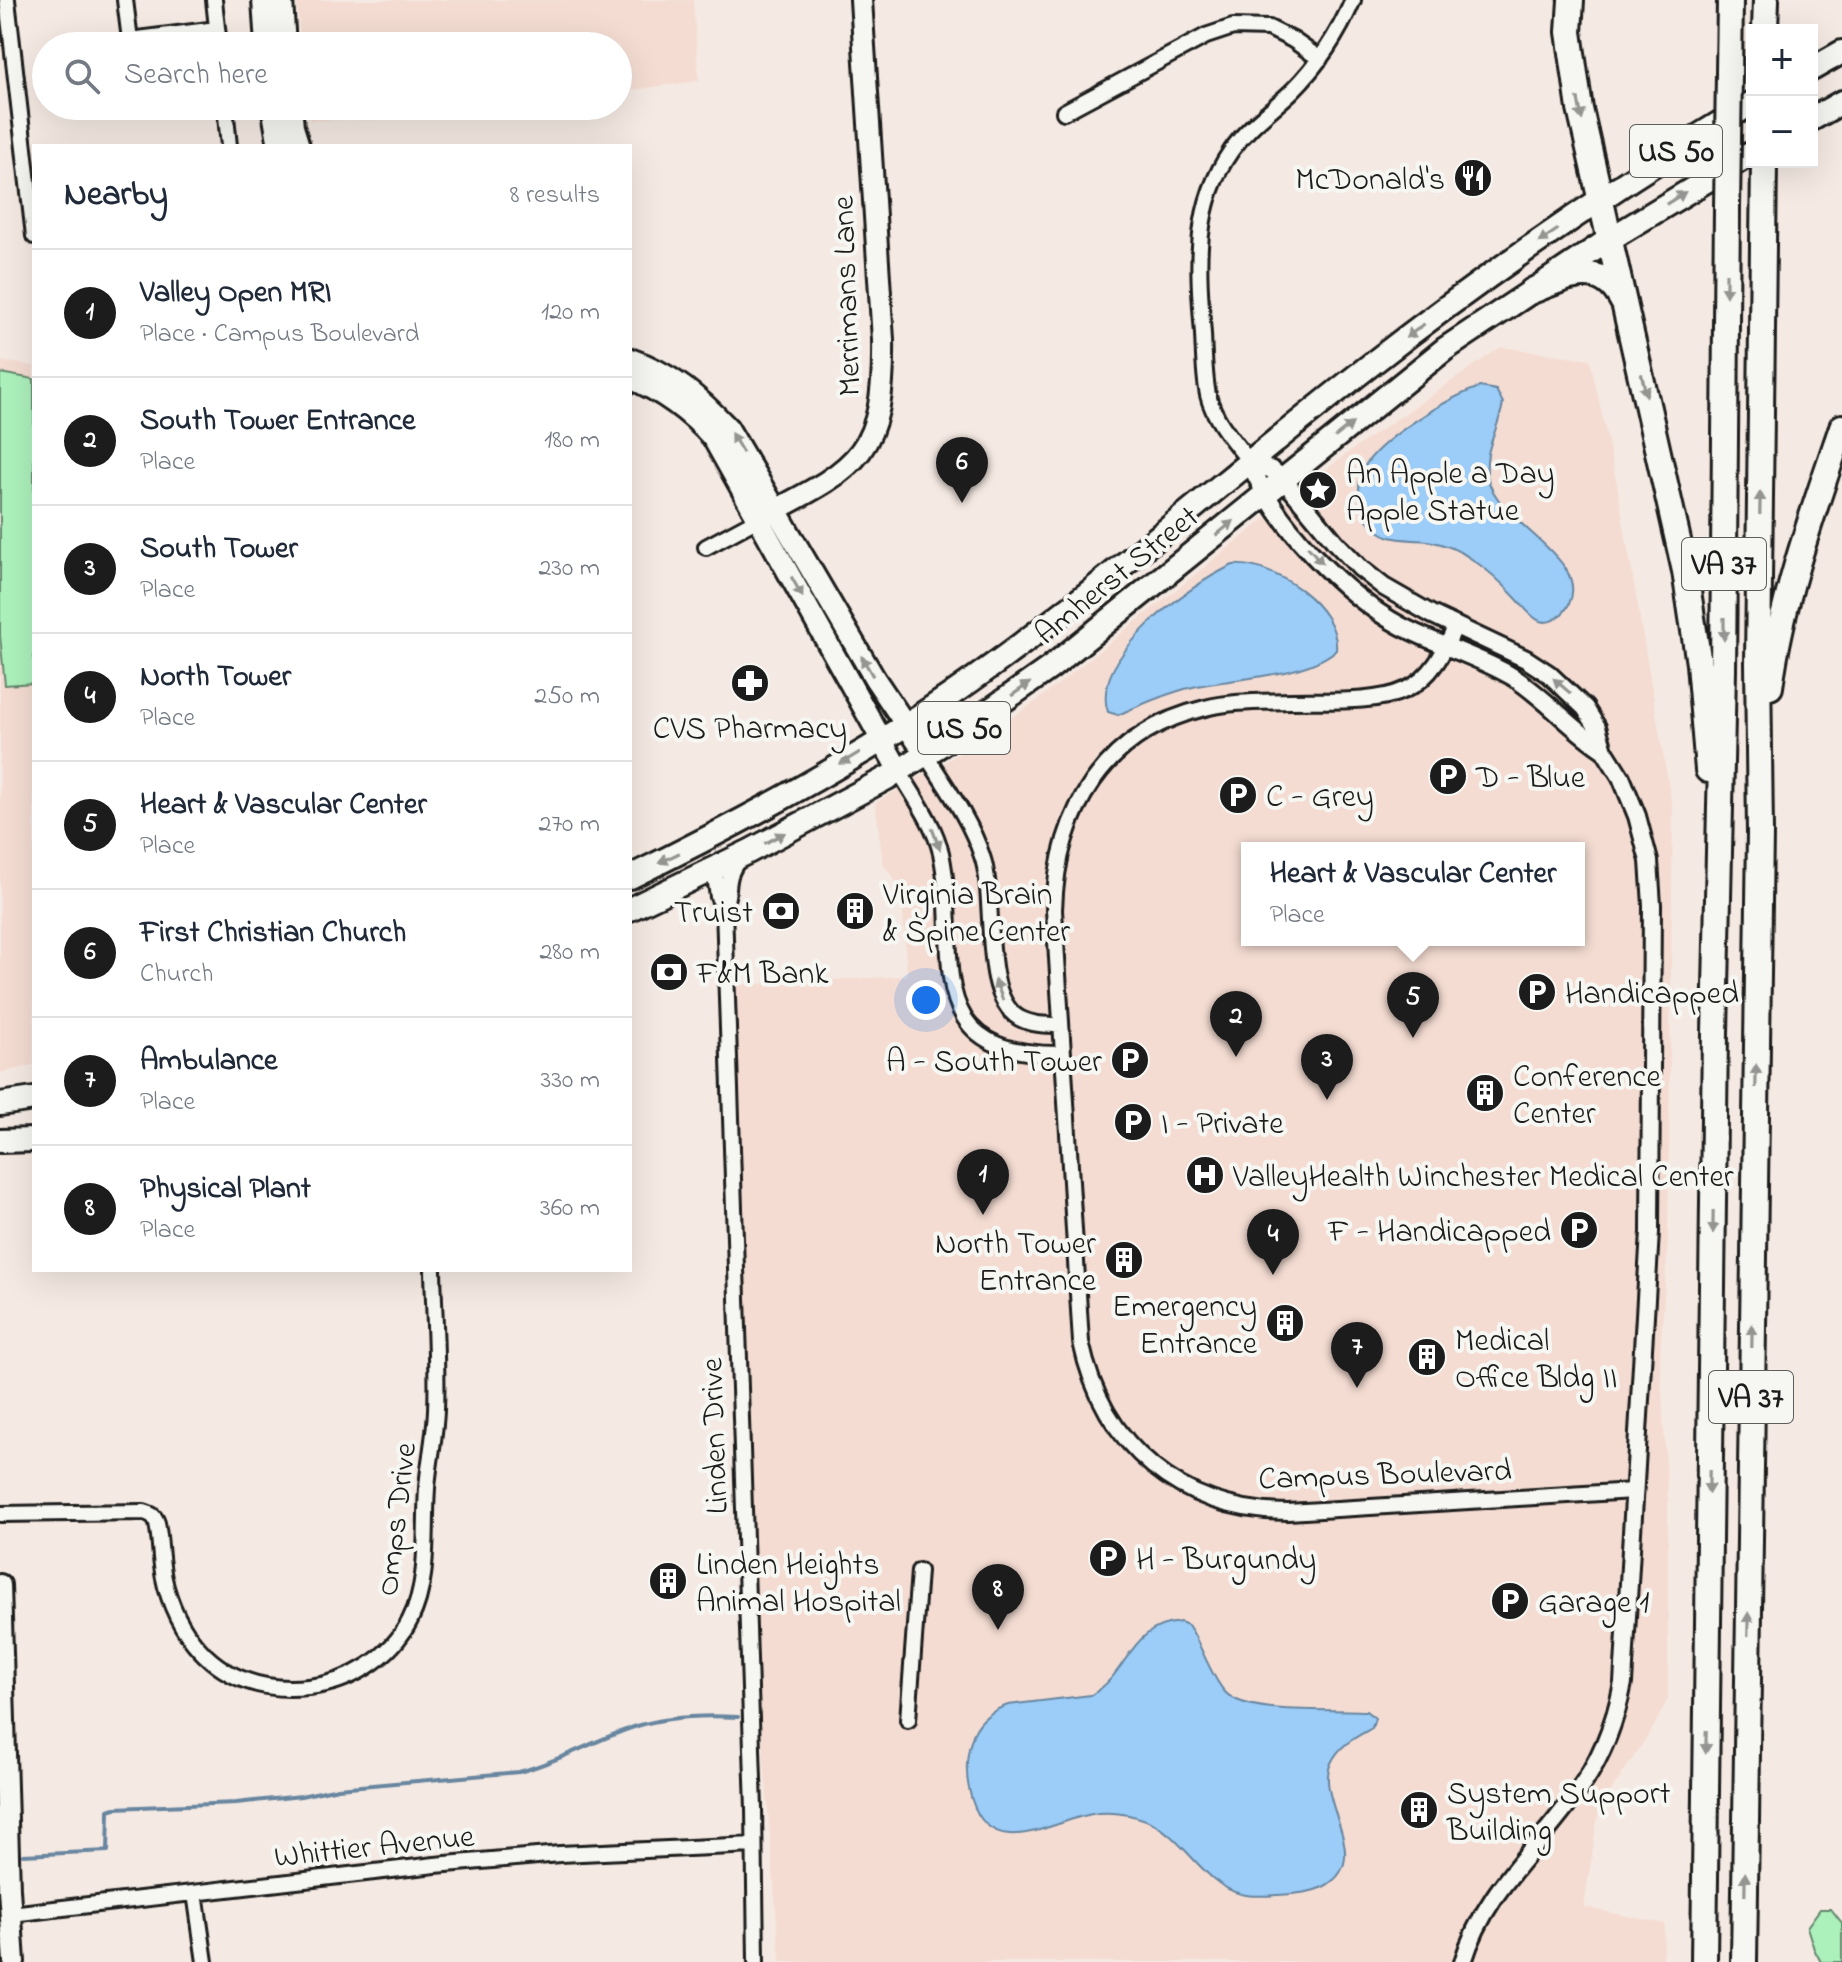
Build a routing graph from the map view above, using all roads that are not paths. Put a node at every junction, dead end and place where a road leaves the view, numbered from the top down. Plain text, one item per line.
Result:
1 (7, 0) edge
2 (125, 0) edge
3 (214, 0) edge
4 (263, 0) edge
5 (282, 0) edge
6 (861, 0) edge
7 (1353, 0) edge
8 (1571, 0) edge
9 (1730, 0) edge
10 (1766, 0) edge
11 (1765, 24) edge
12 (217, 29) junction
13 (129, 32) edge
14 (193, 32) edge
15 (217, 32) edge
16 (265, 32) edge
17 (284, 32) edge
18 (1842, 52) edge
19 (1320, 59) junction
20 (1818, 66) edge
21 (1842, 102) edge
22 (1746, 107) edge
23 (1064, 112) dead end
24 (1818, 116) edge
25 (226, 120) edge
26 (274, 120) edge
27 (292, 120) edge
28 (229, 144) edge
29 (279, 144) edge
30 (298, 144) edge
31 (1746, 157) edge
32 (1764, 174) edge
33 (1600, 200) junction
34 (32, 219) edge
35 (1610, 239) junction
36 (1532, 291) junction
37 (1626, 309) junction
38 (632, 360) edge
39 (632, 379) edge
40 (1842, 427) edge
41 (1250, 462) junction
42 (1283, 479) junction
43 (1265, 495) junction
44 (777, 509) junction
45 (758, 519) junction
46 (706, 547) dead end
47 (1456, 625) junction
48 (1447, 646) junction
49 (904, 724) junction
50 (881, 739) junction
51 (1604, 750) junction
52 (926, 755) junction
53 (899, 771) junction
54 (762, 809) junction
55 (1760, 833) junction
56 (708, 838) junction
57 (741, 855) junction
58 (714, 869) junction
59 (632, 876) edge
60 (680, 886) junction
61 (632, 908) edge
62 (724, 908) junction
63 (1717, 920) junction
64 (1061, 1025) junction
65 (1062, 1054) junction
66 (32, 1099) edge
67 (0, 1104) edge
68 (32, 1140) edge
69 (0, 1141) edge
70 (433, 1272) edge
71 (1633, 1491) junction
72 (0, 1514) edge
73 (919, 1571) dead end
74 (0, 1585) edge
75 (908, 1720) dead end
76 (754, 1845) junction
77 (195, 1893) junction
78 (6, 1915) edge
79 (14, 1962) edge
80 (205, 1962) edge
81 (756, 1962) edge
82 (1463, 1962) edge
83 (1704, 1962) edge
84 (1744, 1962) edge

1 - 34 street
2 - 13 street
3 - 12 street
4 - 16 main road
5 - 17 main road
6 - 44 main road, Merrimans Lane
7 - 19 street
8 -> 33 highway
9 -> 63 highway, VA 37, bridge
10 - 11 highway
12 - 14 street
12 - 15 street
18 - 20 main road
19 - 23 street
19 - 41 street
21 - 24 main road
22 - 33 main road, US 50
25 - 28 street
26 - 29 main road
27 - 30 main road
35 -> 31 main road, US 50
55 -> 32 highway, VA 37
33 - 35 highway
33 -> 41 main road, Amherst Street / US 50
35 - 36 main road, Amherst Street / US 50
35 - 37 highway
36 - 37 highway
42 -> 36 main road, Amherst Street / US 50
37 -> 63 highway
44 -> 38 main road
39 - 45 main road
40 - 55 highway
41 - 42 street
41 - 43 street
41 - 49 main road, Amherst Street / US 50
42 - 43 main road, Amherst Street / US 50
42 - 47 street
43 -> 48 street
52 -> 43 main road, Amherst Street / US 50
44 - 45 main road, Merrimans Lane
49 -> 44 main road
45 - 46 street, Merrimans Lane
45 -> 50 main road
47 - 48 street, Campus Boulevard
51 -> 47 street
48 - 51 street
48 - 64 street, Campus Boulevard
49 - 50 main road, Amherst Street / US 50
49 - 52 main road
50 - 53 main road
50 -> 54 main road, Amherst Street / US 50
51 - 71 street
52 - 53 main road, Amherst Street / US 50
64 -> 52 street
57 -> 53 main road, Amherst Street / US 50
53 -> 65 street
54 - 56 main road, Amherst Street / US 50
54 - 58 main road
84 -> 55 highway, VA 37
56 -> 59 main road, Amherst Street / US 50
56 - 60 main road
57 - 58 main road, Amherst Street / US 50
57 - 62 street, Linden Drive
58 - 60 main road, Amherst Street / US 50
58 - 62 street, Linden Drive
60 - 61 main road, Amherst Street / US 50
62 - 76 street, Linden Drive
63 -> 83 highway, VA 37
64 - 65 street, Campus Boulevard
65 - 71 street, Campus Boulevard
66 - 67 main road
68 - 69 main road
70 - 72 street, Omps Drive
71 - 82 street
73 - 75 street
74 - 78 main road
76 - 77 street, Whittier Avenue
76 - 81 street, Linden Drive
77 - 78 street, Whittier Avenue
77 - 80 street
78 - 79 main road

